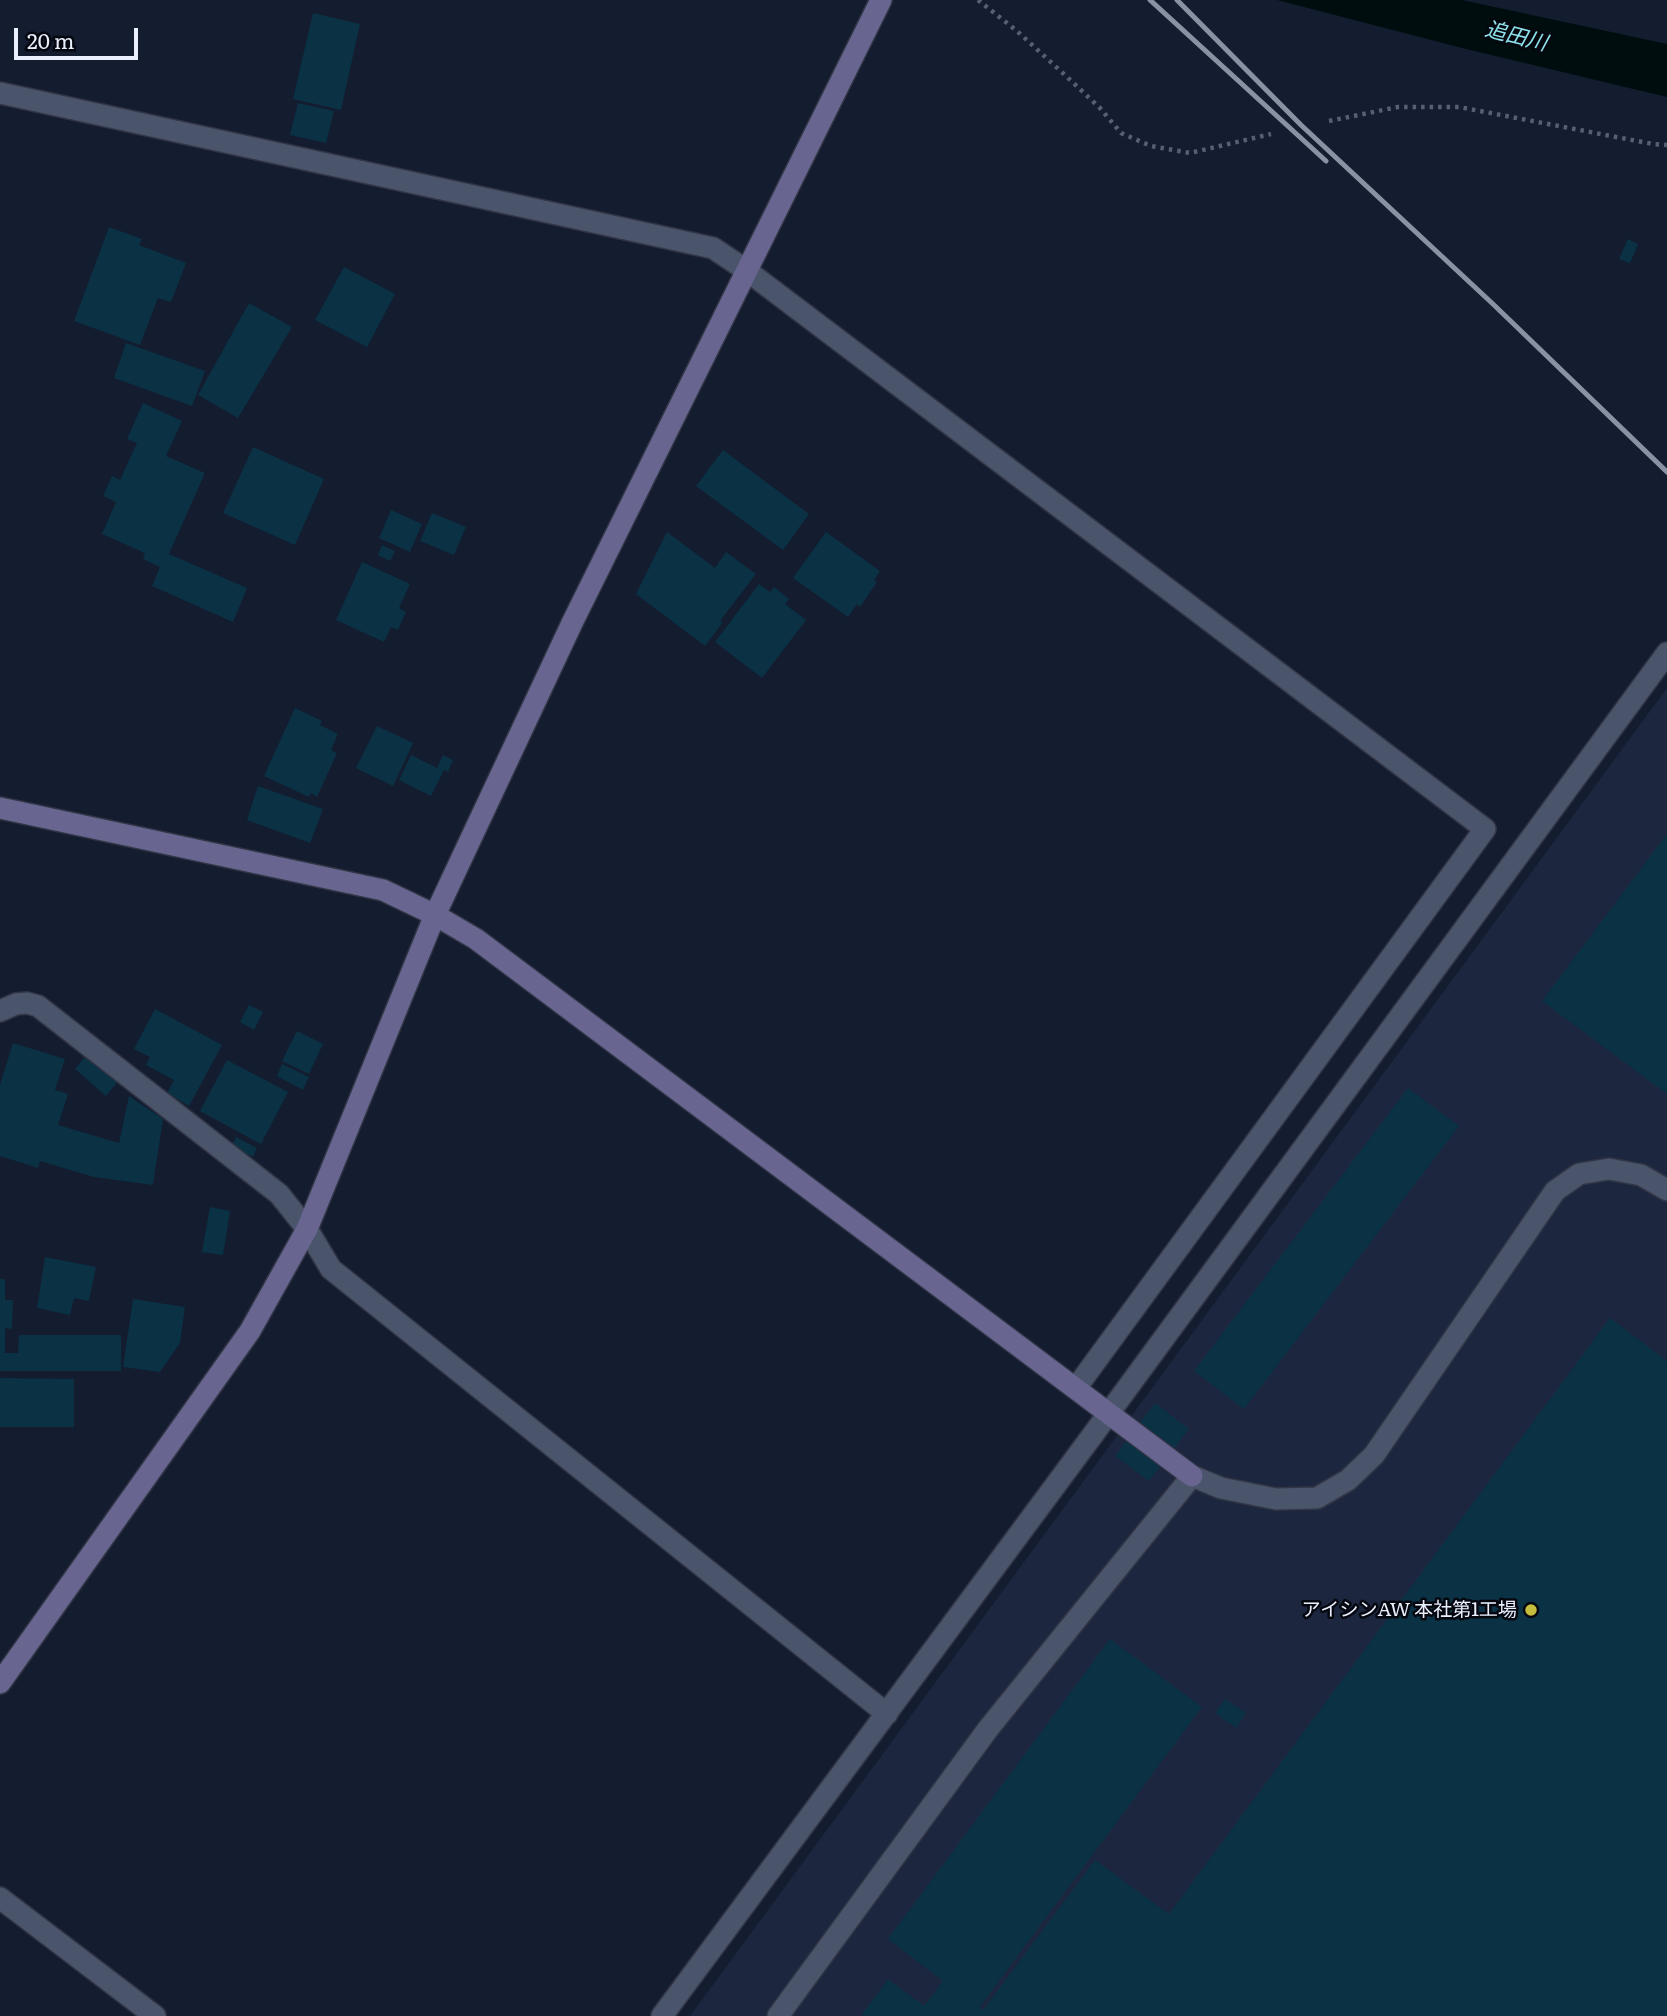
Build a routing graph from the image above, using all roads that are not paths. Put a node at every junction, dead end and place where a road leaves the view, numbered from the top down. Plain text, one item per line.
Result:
1 (881, 0) edge
2 (0, 93) edge
3 (746, 270) junction
4 (1667, 653) edge
5 (0, 808) edge
6 (435, 915) junction
7 (0, 1011) edge
8 (1667, 1190) edge
9 (307, 1229) junction
10 (1076, 1388) junction
11 (1109, 1413) junction
12 (1192, 1476) junction
13 (0, 1683) edge
14 (887, 1714) junction
15 (0, 1898) edge
16 (155, 2016) edge
17 (662, 2016) edge
18 (778, 2016) edge

1 - 3 street
2 - 3 street
3 - 6 street
3 - 10 street
4 - 11 street
5 - 6 street
6 - 9 street
6 - 10 street
7 - 9 street
8 - 12 street
9 - 13 street
9 - 14 street
10 - 11 street
11 - 12 street
11 - 14 street
12 - 18 street
14 - 17 street
15 - 16 street

